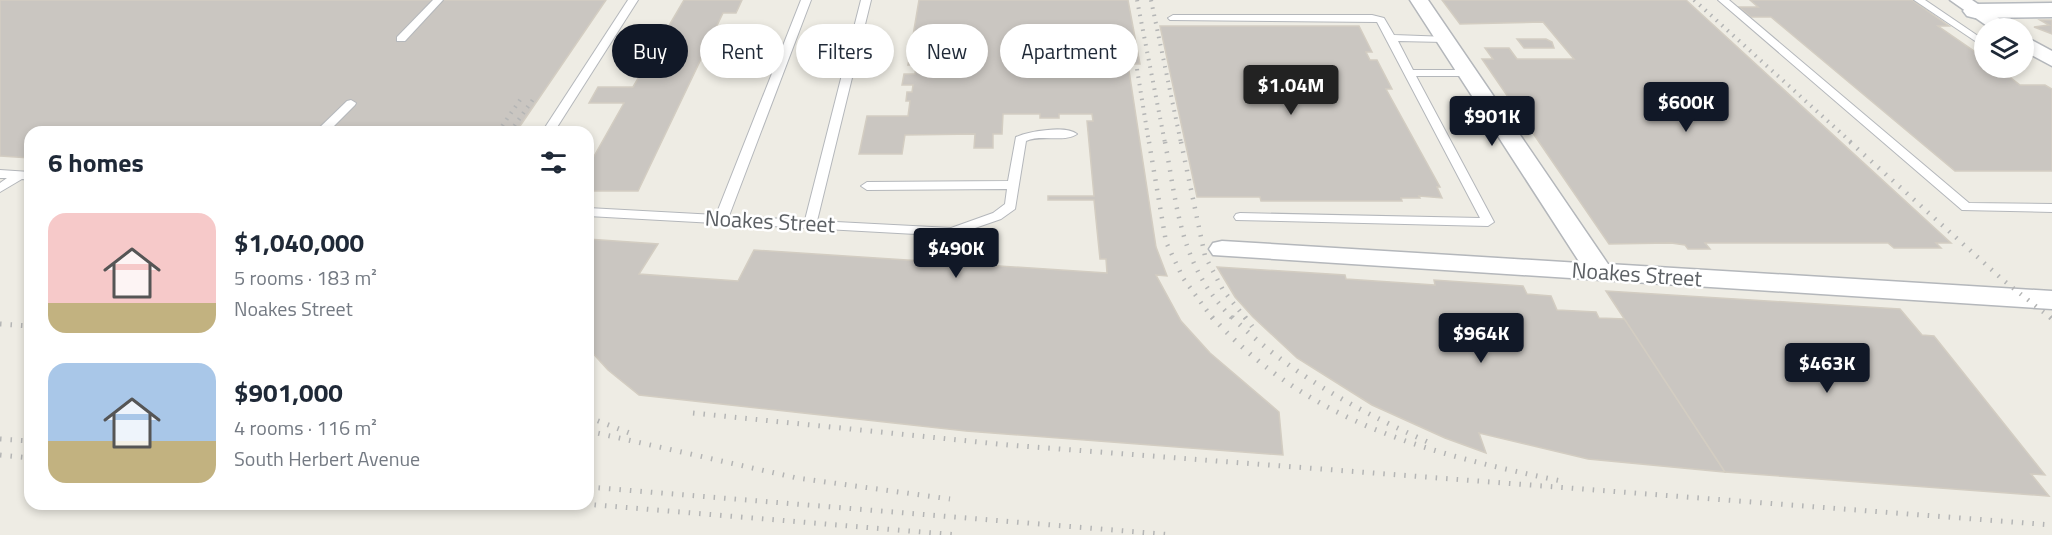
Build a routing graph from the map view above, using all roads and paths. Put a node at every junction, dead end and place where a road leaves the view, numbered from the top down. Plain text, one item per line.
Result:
1 (438, 0) edge
2 (633, 0) edge
3 (806, 0) edge
4 (866, 0) edge
5 (1419, 0) edge
6 (1723, 0) edge
7 (1919, 0) edge
8 (1967, 5) edge
9 (2052, 10) edge
10 (1173, 18) dead end
11 (1987, 18) edge
12 (1974, 37) edge
13 (1391, 38) junction
14 (401, 39) dead end
15 (1444, 39) junction
16 (2034, 48) edge
17 (2052, 60) edge
18 (1410, 73) junction
19 (1467, 73) junction
20 (351, 103) dead end
21 (327, 126) edge
22 (552, 126) edge
23 (1071, 134) dead end
24 (0, 174) edge
25 (24, 176) edge
26 (1013, 185) junction
27 (867, 186) dead end
28 (0, 188) edge
29 (2052, 208) edge
30 (594, 212) edge
31 (1240, 217) dead end
32 (721, 219) junction
33 (810, 224) junction
34 (1222, 249) dead end
35 (1599, 271) junction
36 (2052, 300) edge

1 - 14 lane
2 - 22 lane
3 - 32 lane
4 - 33 lane
5 - 15 street
6 - 29 lane
7 - 12 lane
8 - 9 street
8 - 11 street
10 - 13 lane
13 - 15 lane
13 - 18 lane
15 - 19 street
16 - 17 street
18 - 19 lane
18 - 31 lane
19 - 35 street
20 - 21 lane
23 - 26 lane
24 - 25 lane
25 - 28 lane
26 - 27 lane
26 - 33 lane, Noakes Street
30 - 32 lane, Noakes Street
32 - 33 lane, Noakes Street
34 - 35 street, Noakes Street
35 - 36 street, Noakes Street

